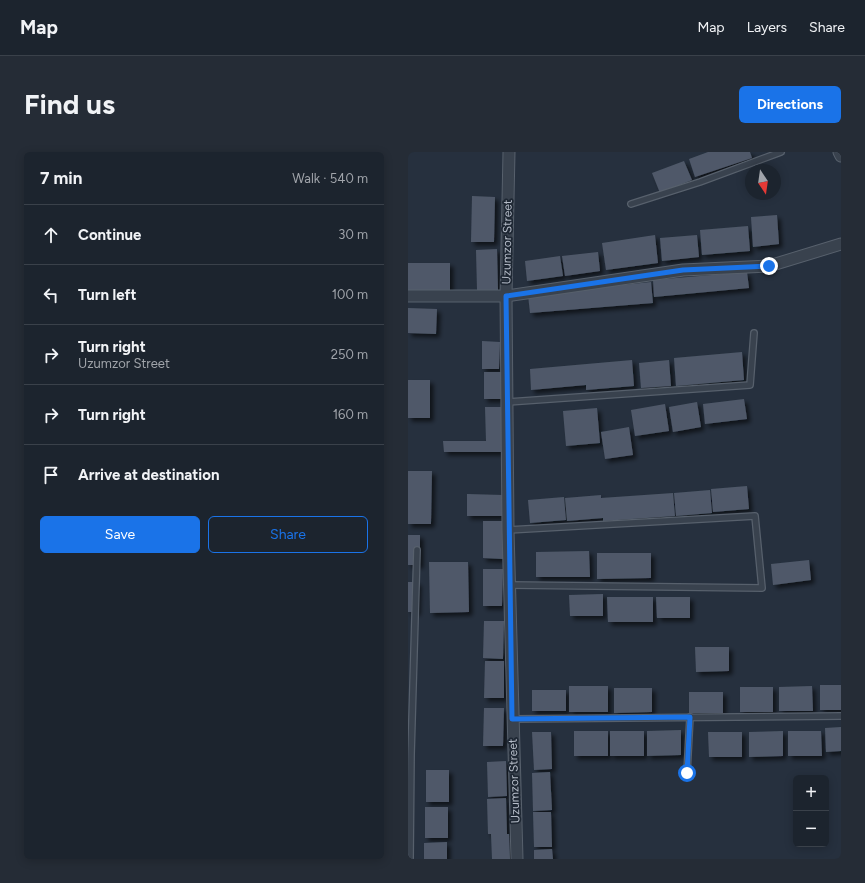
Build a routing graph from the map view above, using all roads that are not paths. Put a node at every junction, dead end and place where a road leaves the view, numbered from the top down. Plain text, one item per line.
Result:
1 (509, 152) edge
2 (781, 152) edge
3 (839, 152) edge
4 (841, 156) edge
5 (631, 204) dead end
6 (841, 244) edge
7 (408, 296) edge
8 (506, 296) junction
9 (754, 333) dead end
10 (507, 402) junction
11 (508, 530) junction
12 (417, 550) dead end
13 (510, 585) junction
14 (841, 716) edge
15 (690, 717) junction
16 (512, 719) junction
17 (687, 773) dead end
18 (410, 859) edge
19 (516, 859) edge

1 - 8 street, Uzumzor Street
2 - 5 lane
3 - 4 street
6 - 8 street
7 - 8 street
8 - 10 street, Uzumzor Street
9 - 10 lane
10 - 11 street, Uzumzor Street
11 - 13 street, Uzumzor Street
11 - 13 lane
12 - 18 lane
13 - 16 street, Uzumzor Street
14 - 15 lane
15 - 16 lane
15 - 17 lane
16 - 19 street, Uzumzor Street

